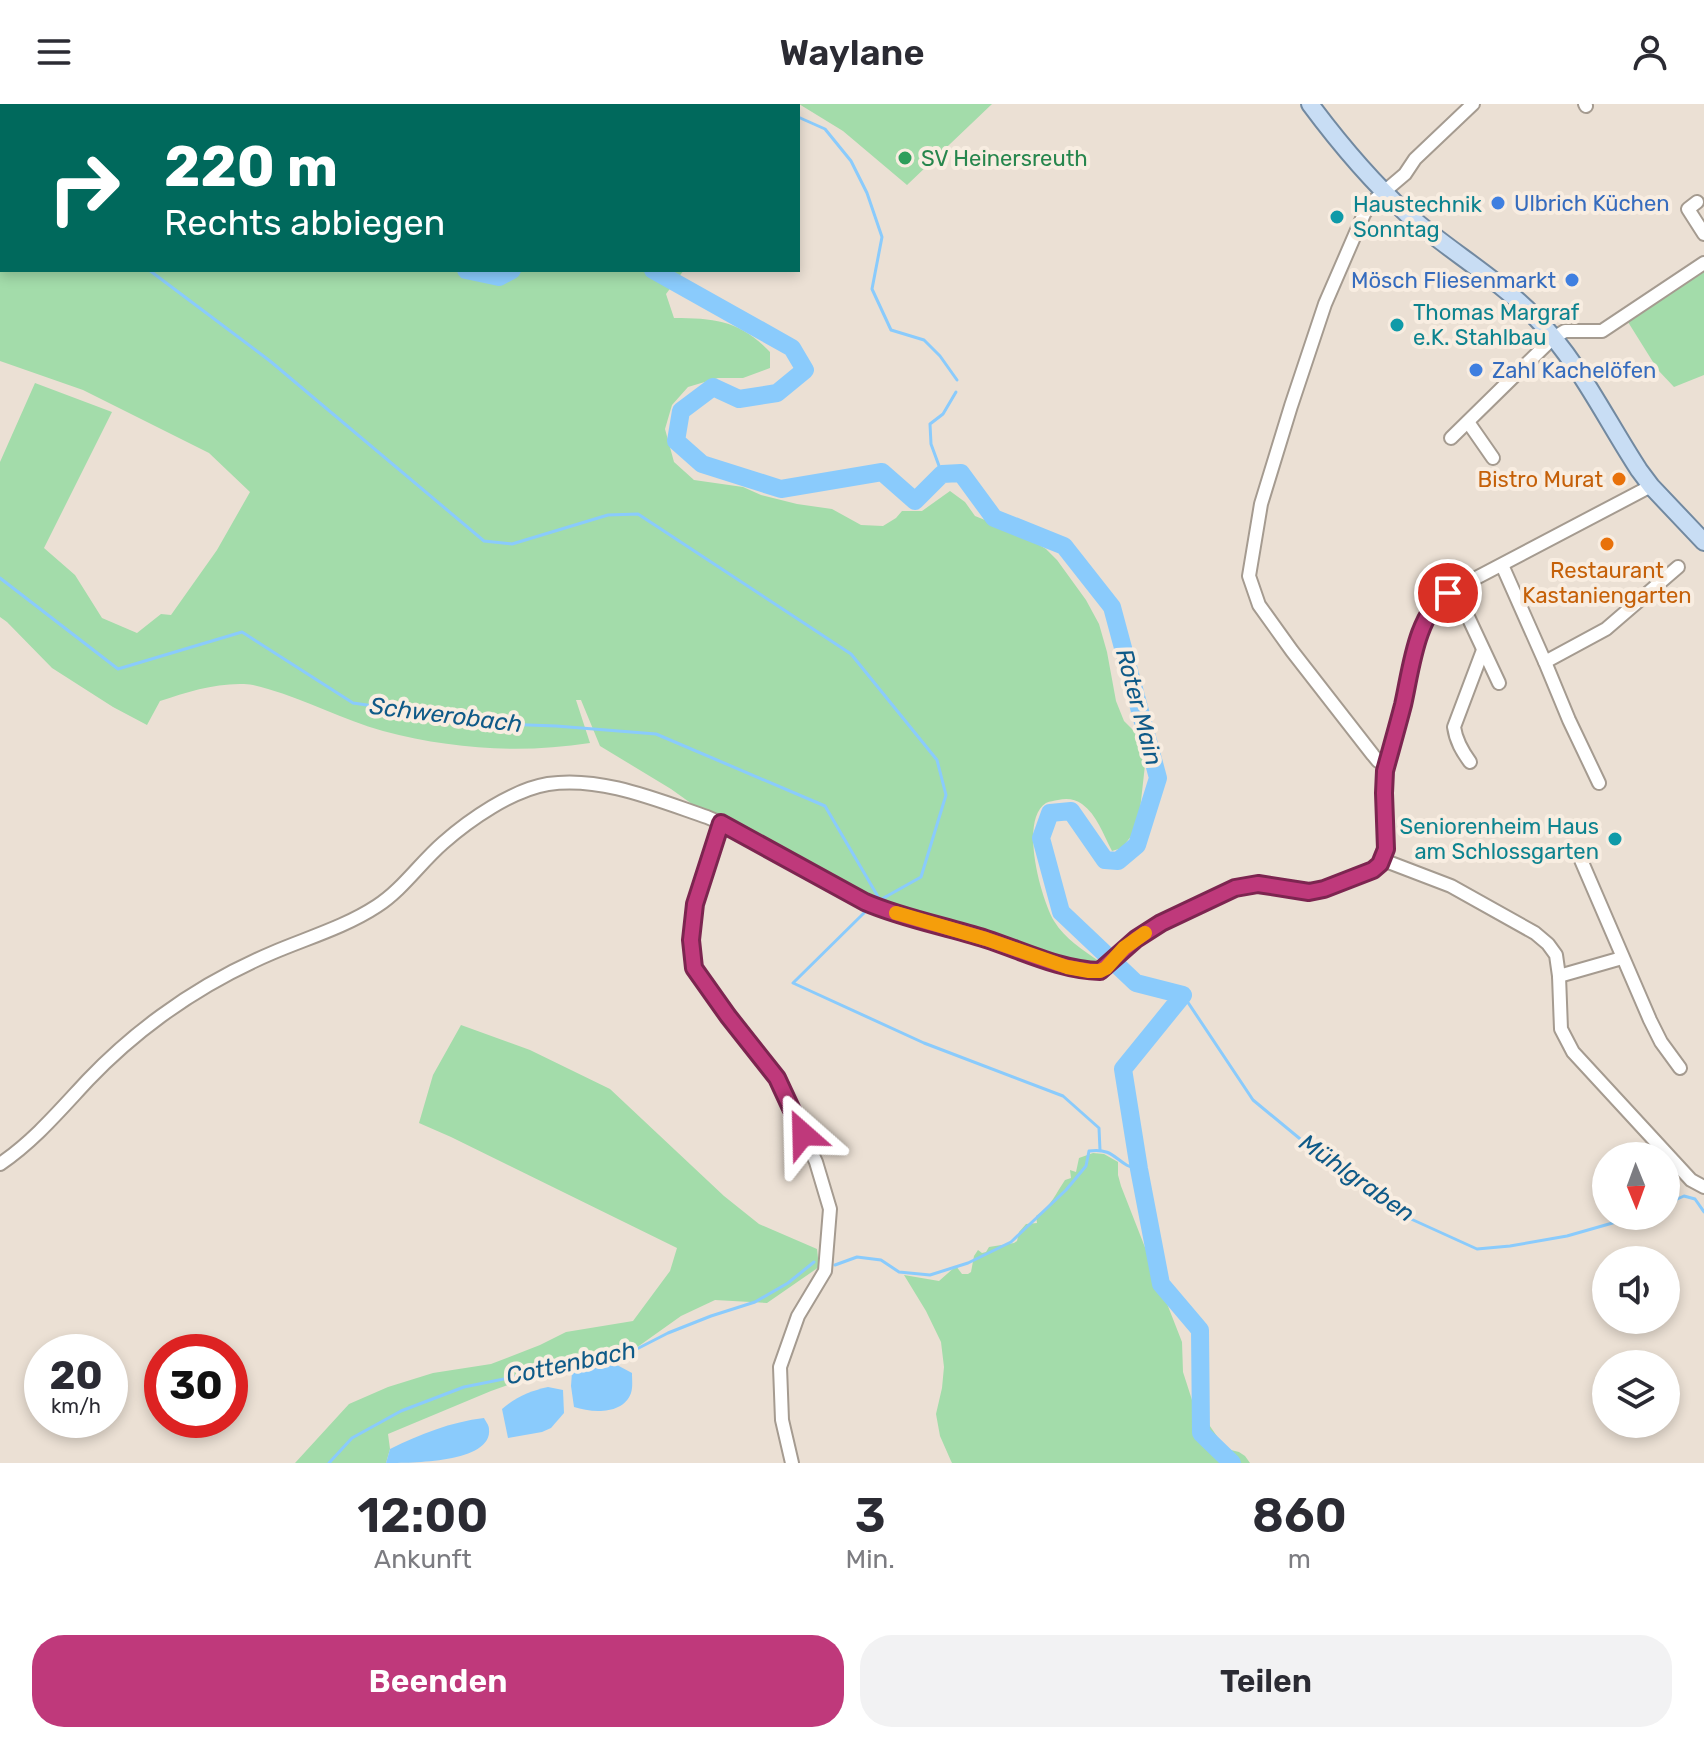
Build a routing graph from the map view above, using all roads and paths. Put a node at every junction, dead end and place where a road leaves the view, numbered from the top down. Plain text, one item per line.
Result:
1 (1310, 104) edge
2 (1473, 104) edge
3 (1383, 191) junction
4 (1697, 202) dead end
5 (1704, 234) edge
6 (1704, 263) edge
7 (1553, 338) junction
8 (1468, 422) junction
9 (1451, 438) dead end
10 (1493, 458) dead end
11 (1651, 486) junction
12 (1704, 542) edge
13 (1502, 565) junction
14 (1678, 567) dead end
15 (1455, 589) junction
16 (1483, 650) junction
17 (1545, 662) junction
18 (1499, 683) dead end
19 (1470, 762) dead end
20 (1387, 765) junction
21 (1599, 783) dead end
22 (721, 823) junction
23 (1578, 853) dead end
24 (1383, 860) junction
25 (1622, 958) junction
26 (1559, 976) junction
27 (1680, 1068) dead end
28 (0, 1164) edge
29 (1704, 1187) edge
30 (792, 1463) edge

1 - 3 main road
2 - 3 street
3 - 7 main road
3 - 20 street
4 - 5 street
6 - 7 street
7 - 8 street
7 - 11 main road
8 - 9 street
8 - 10 street
11 - 12 main road
11 - 13 street
13 - 15 street
13 - 17 street
14 - 17 street
15 - 16 street
15 - 20 street
16 - 18 street
16 - 19 street
17 - 21 street
20 - 24 street
22 - 24 street
22 - 28 street
22 - 30 street
23 - 25 street
24 - 26 street
25 - 26 street
25 - 27 street
26 - 29 street

